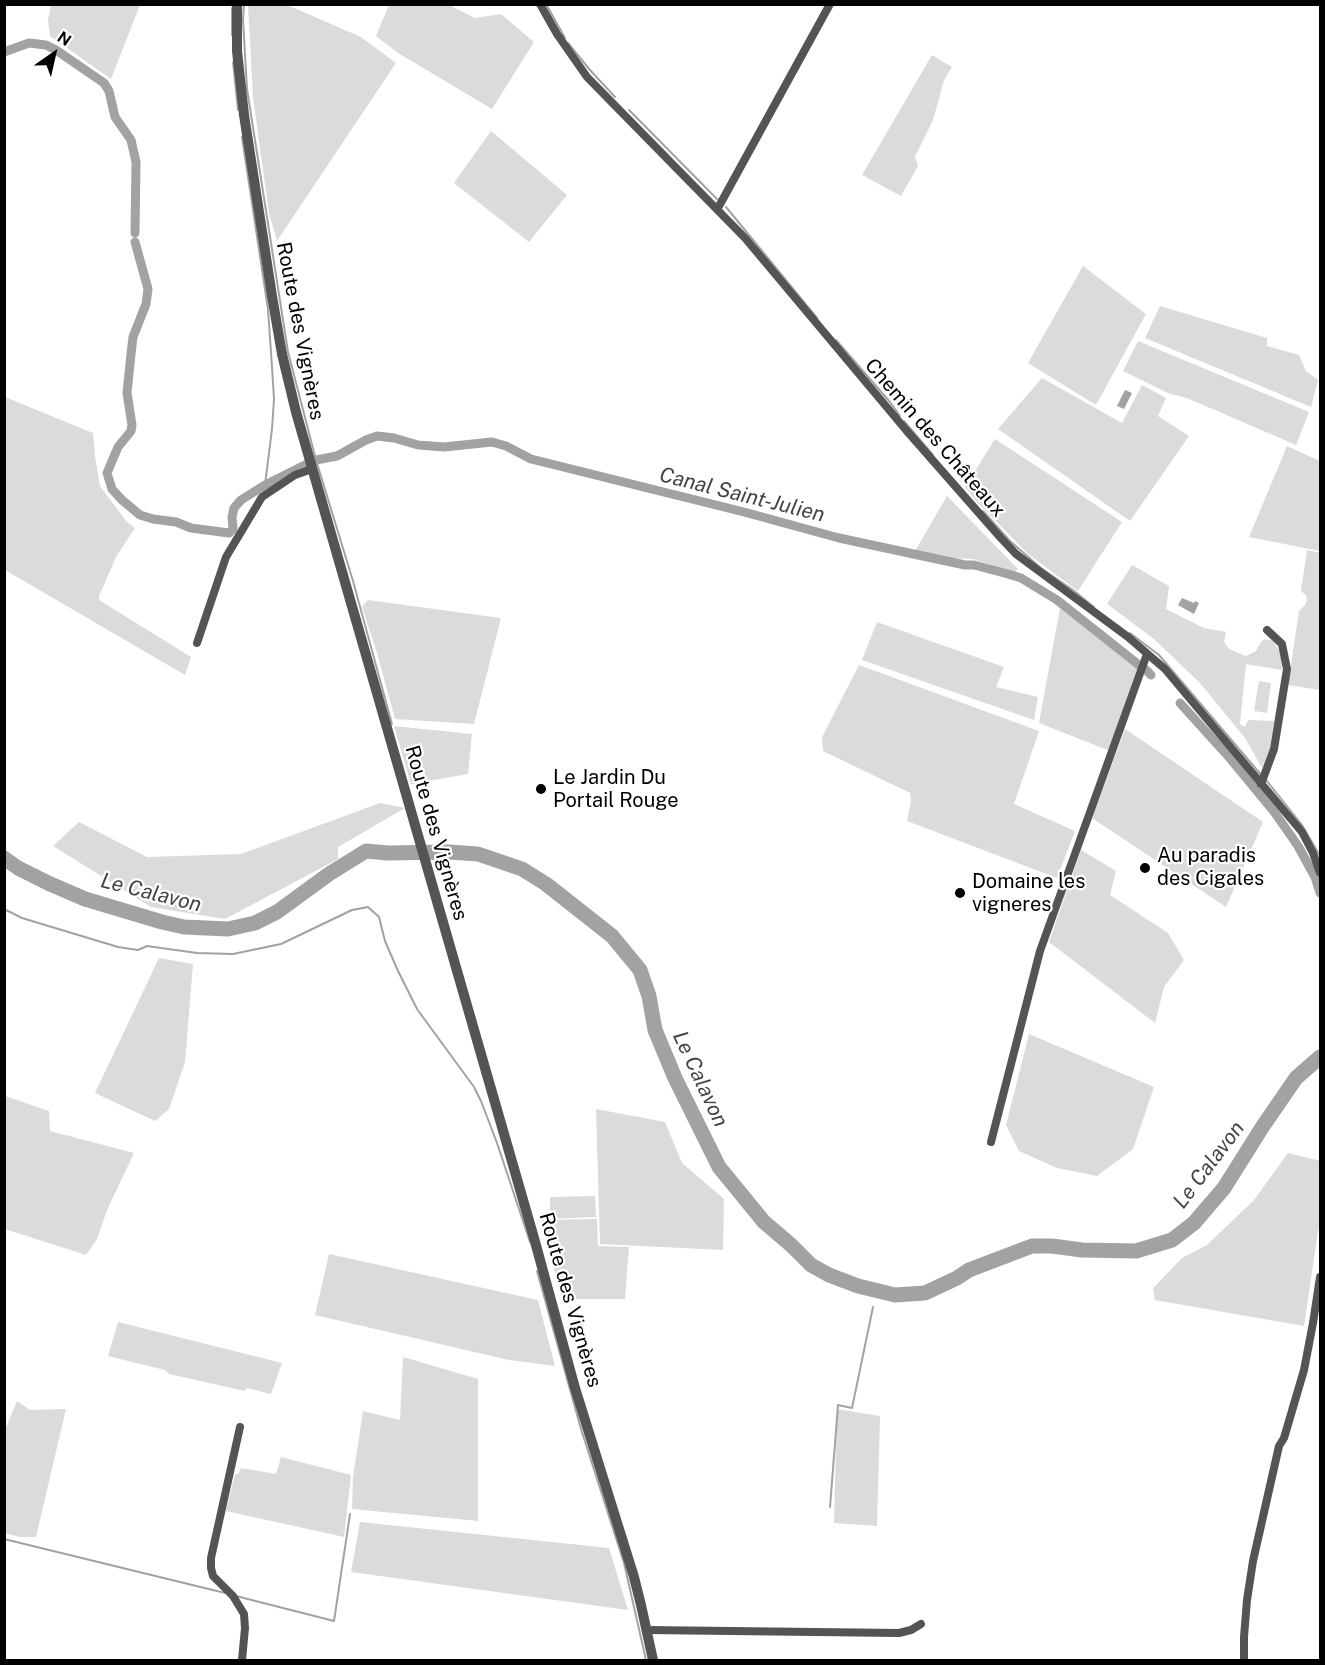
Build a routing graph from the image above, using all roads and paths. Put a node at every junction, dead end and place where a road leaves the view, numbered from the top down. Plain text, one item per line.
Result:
1 (237, 4) edge
2 (540, 4) edge
3 (830, 4) edge
4 (718, 208) junction
5 (311, 464) junction
6 (1267, 630) dead end
7 (197, 643) dead end
8 (1147, 654) junction
9 (1261, 784) junction
10 (1320, 873) edge
11 (991, 1142) dead end
12 (1320, 1277) edge
13 (240, 1427) dead end
14 (921, 1624) dead end
15 (647, 1630) junction
16 (242, 1660) edge
17 (652, 1660) edge
18 (1244, 1660) edge

1 - 5 street, Route des Vignères
2 - 4 street, Chemin des Châteaux
3 - 4 street
4 - 8 street, Chemin des Châteaux
5 - 7 street
5 - 15 street, Route des Vignères
6 - 9 street
8 - 9 street, Chemin des Châteaux
8 - 11 street
9 - 10 street, Chemin des Châteaux
12 - 18 street
13 - 16 street
14 - 15 street
15 - 17 street, Route des Vignères

